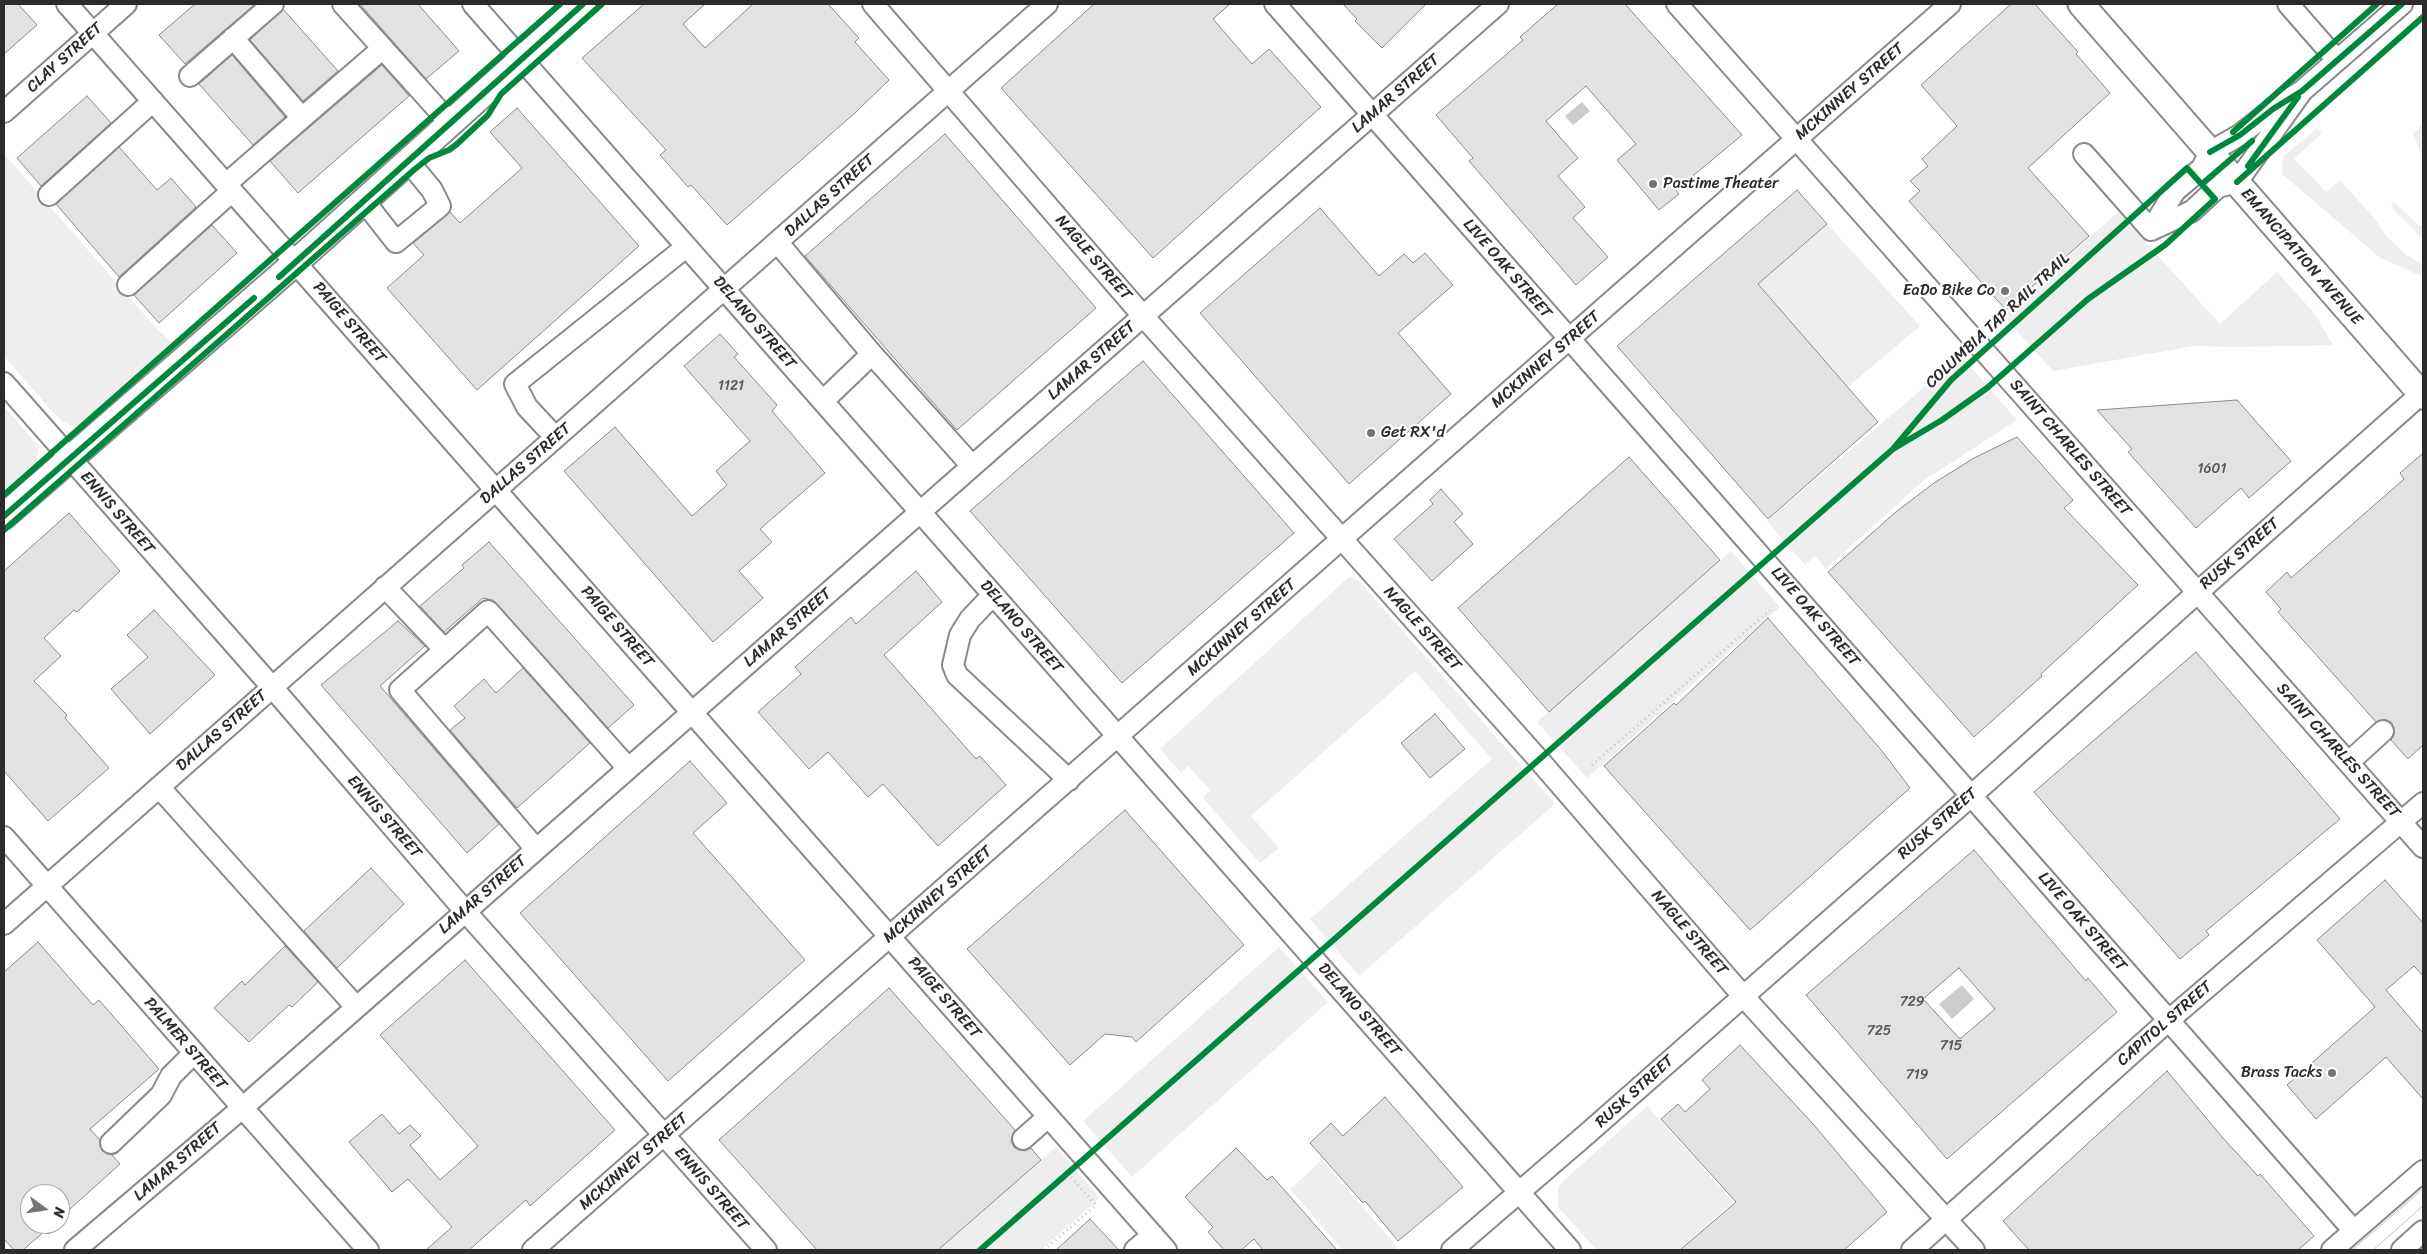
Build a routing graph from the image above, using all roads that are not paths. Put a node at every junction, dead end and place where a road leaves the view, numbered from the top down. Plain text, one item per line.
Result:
1 (67, 4) edge
2 (126, 4) edge
3 (272, 4) edge
4 (343, 4) edge
5 (472, 4) edge
6 (583, 4) edge
7 (873, 4) edge
8 (1048, 4) edge
9 (1276, 4) edge
10 (1498, 4) edge
11 (1677, 4) edge
12 (1950, 4) edge
13 (2081, 4) edge
14 (2288, 4) edge
15 (2402, 4) edge
16 (92, 33) junction
17 (233, 38) junction
18 (382, 48) junction
19 (521, 59) junction
20 (2337, 60) junction
21 (190, 76) dead end
22 (949, 90) junction
23 (2302, 91) junction
24 (153, 101) junction
25 (4, 112) edge
26 (1373, 114) junction
27 (302, 118) junction
28 (450, 123) junction
29 (1797, 139) junction
30 (2210, 152) junction
31 (2084, 154) dead end
32 (408, 161) junction
33 (2237, 182) junction
34 (229, 188) junction
35 (49, 195) dead end
36 (364, 201) junction
37 (2151, 230) junction
38 (778, 243) junction
39 (686, 247) junction
40 (295, 262) junction
41 (128, 285) dead end
42 (725, 289) junction
43 (1143, 316) junction
44 (1570, 339) junction
45 (872, 354) junction
46 (4, 384) edge
47 (2422, 395) edge
48 (823, 401) junction
49 (555, 437) junction
50 (70, 459) junction
51 (972, 466) junction
52 (496, 490) junction
53 (920, 512) junction
54 (4, 516) edge
55 (1343, 539) junction
56 (386, 587) junction
57 (2197, 592) junction
58 (994, 595) junction
59 (445, 650) junction
60 (272, 687) junction
61 (692, 712) junction
62 (2383, 731) dead end
63 (1118, 737) junction
64 (2349, 762) junction
65 (628, 768) junction
66 (1069, 780) junction
67 (159, 787) junction
68 (1972, 796) junction
69 (2423, 803) edge
70 (2402, 822) junction
71 (4, 837) edge
72 (2423, 847) edge
73 (536, 849) junction
74 (47, 886) junction
75 (465, 911) junction
76 (4, 924) edge
77 (890, 937) junction
78 (1743, 996) junction
79 (356, 1007) junction
80 (2169, 1020) junction
81 (193, 1054) junction
82 (241, 1108) junction
83 (1048, 1116) junction
84 (665, 1136) junction
85 (1023, 1139) dead end
86 (111, 1143) dead end
87 (2423, 1171) edge
88 (1519, 1192) junction
89 (1948, 1219) junction
90 (2354, 1231) junction
91 (2423, 1231) edge
92 (1152, 1235) junction
93 (75, 1250) edge
94 (368, 1250) edge
95 (533, 1250) edge
96 (766, 1250) edge
97 (1135, 1250) edge
98 (1166, 1250) edge
99 (1452, 1250) edge
100 (1570, 1250) edge
101 (1912, 1250) edge
102 (1974, 1250) edge
103 (2332, 1250) edge
104 (2402, 1250) edge

1 - 16 street, PAIGE STREET
2 - 16 street, CLAY STREET
3 - 17 street
4 - 18 street
5 - 19 street, DELANO STREET
6 - 19 main road
7 - 22 street, NAGLE STREET
8 - 22 street, DALLAS STREET
9 - 26 street, LIVE OAK STREET
10 - 26 street, LAMAR STREET
11 - 29 street, SAINT CHARLES STREET
12 - 29 street, MCKINNEY STREET
13 - 30 main road, EMANCIPATION AVENUE
14 - 20 street
15 - 20 street
16 - 24 street, PAIGE STREET
16 - 25 street, CLAY STREET
17 - 21 street
17 - 27 street
18 - 27 street
18 - 28 street
19 - 28 main road
19 - 39 street, DELANO STREET
20 - 23 street
22 - 38 street, DALLAS STREET
22 - 43 street, NAGLE STREET
23 - 30 street
23 - 33 street
24 - 34 street, PAIGE STREET
24 - 35 street
26 - 43 street, LAMAR STREET
26 - 44 street, LIVE OAK STREET
27 - 34 street
28 - 32 main road
29 - 44 street, MCKINNEY STREET
29 - 57 street, SAINT CHARLES STREET
30 - 33 main road, EMANCIPATION AVENUE
30 - 37 street
31 - 37 street
32 - 36 main road
32 - 36 street
33 - 37 street
33 - 47 main road, EMANCIPATION AVENUE
34 - 40 street, PAIGE STREET
34 - 41 street
36 - 40 main road
38 - 42 street, DALLAS STREET
38 - 45 street
39 - 42 street, DELANO STREET
39 - 49 street
40 - 50 main road
40 - 52 street, PAIGE STREET
42 - 48 street, DELANO STREET
42 - 49 street, DALLAS STREET
43 - 51 street, LAMAR STREET
43 - 55 street, NAGLE STREET
44 - 55 street, MCKINNEY STREET
44 - 68 street, LIVE OAK STREET
45 - 48 street
45 - 51 street
46 - 50 street, ENNIS STREET
47 - 57 street, RUSK STREET
48 - 53 street, DELANO STREET
49 - 52 street, DALLAS STREET
50 - 54 main road
50 - 60 street, ENNIS STREET
51 - 53 street, LAMAR STREET
52 - 56 street, DALLAS STREET
52 - 61 street, PAIGE STREET
53 - 58 street, DELANO STREET
53 - 61 street, LAMAR STREET
55 - 63 street, MCKINNEY STREET
55 - 78 street, NAGLE STREET
56 - 59 street
56 - 60 street, DALLAS STREET
57 - 64 street, SAINT CHARLES STREET
57 - 68 street, RUSK STREET
58 - 63 street, DELANO STREET
58 - 66 street
59 - 65 street
59 - 73 street
60 - 67 street, DALLAS STREET
60 - 75 street, ENNIS STREET
61 - 65 street, LAMAR STREET
61 - 77 street, PAIGE STREET
62 - 64 street
63 - 66 street, MCKINNEY STREET
63 - 88 street, DELANO STREET
64 - 70 street, SAINT CHARLES STREET
65 - 73 street, LAMAR STREET
66 - 77 street, MCKINNEY STREET
67 - 74 street, DALLAS STREET
67 - 79 street
68 - 78 street, RUSK STREET
68 - 80 street, LIVE OAK STREET
69 - 70 street, CAPITOL STREET
70 - 72 street, SAINT CHARLES STREET
70 - 80 street, CAPITOL STREET
71 - 74 street, PALMER STREET
73 - 75 street, LAMAR STREET
74 - 76 street, DALLAS STREET
74 - 81 street, PALMER STREET
75 - 79 street, LAMAR STREET
75 - 84 street, ENNIS STREET
77 - 83 street, PAIGE STREET
77 - 84 street, MCKINNEY STREET
78 - 88 street, RUSK STREET
78 - 89 street, NAGLE STREET
79 - 82 street, LAMAR STREET
80 - 89 street, CAPITOL STREET
80 - 90 street, LIVE OAK STREET
81 - 82 street, PALMER STREET
81 - 86 street
82 - 93 street, LAMAR STREET
82 - 94 street, PALMER STREET
83 - 85 street
83 - 92 street, PAIGE STREET
84 - 95 street, MCKINNEY STREET
84 - 96 street, ENNIS STREET
87 - 90 street
88 - 99 street, RUSK STREET
88 - 100 street, DELANO STREET
89 - 101 street, CAPITOL STREET
89 - 102 street, NAGLE STREET
90 - 103 street
91 - 104 street
92 - 97 street
92 - 98 street, PAIGE STREET

